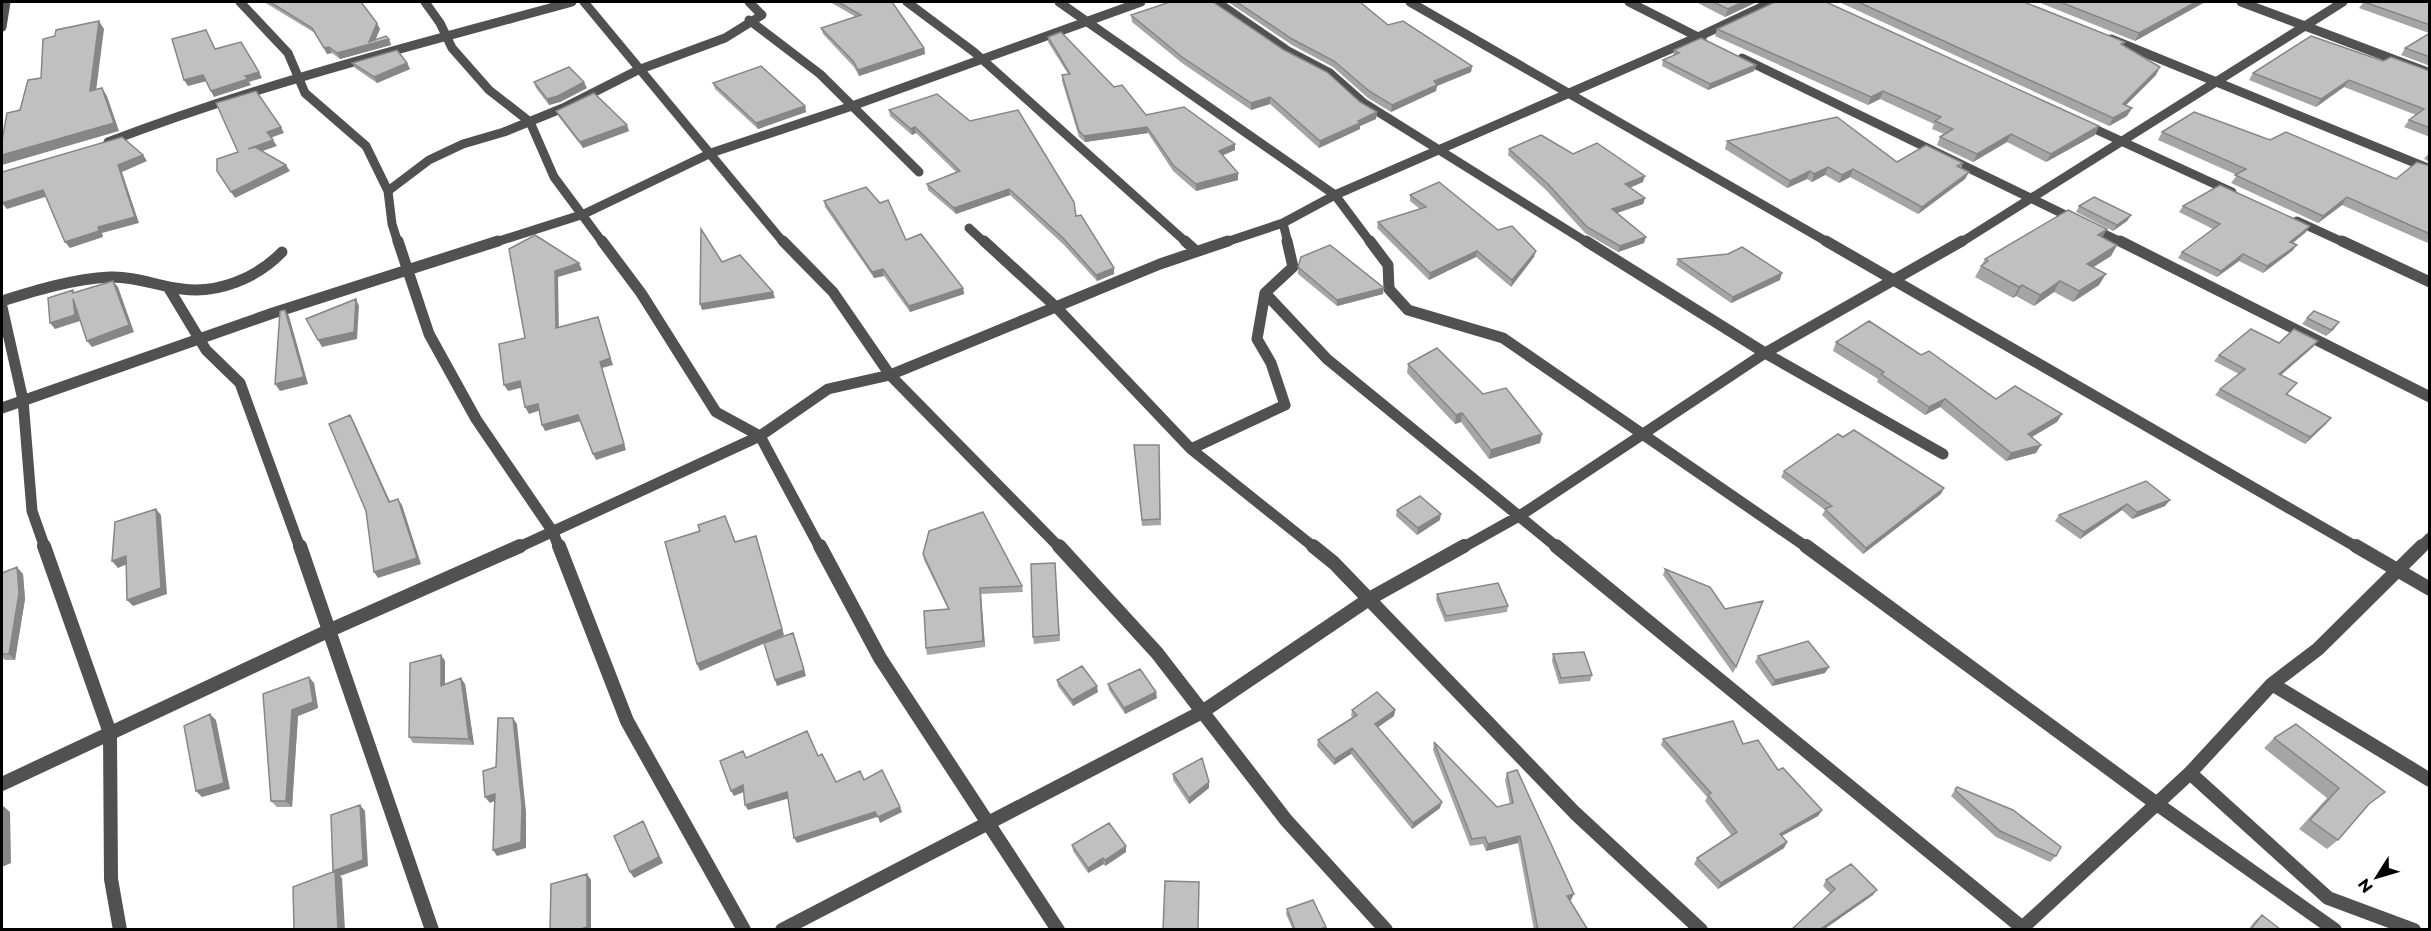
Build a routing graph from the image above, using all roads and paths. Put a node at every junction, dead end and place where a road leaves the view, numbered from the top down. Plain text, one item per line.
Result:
1 (6, 2) edge
2 (240, 2) edge
3 (425, 2) edge
4 (572, 2) edge
5 (584, 2) edge
6 (749, 2) edge
7 (907, 2) edge
8 (1059, 2) edge
9 (1141, 2) edge
10 (1217, 2) edge
11 (1410, 2) edge
12 (1629, 2) edge
13 (1772, 2) edge
14 (2241, 2) edge
15 (2343, 2) edge
16 (750, 20) junction
17 (1084, 20) junction
18 (2306, 26) junction
19 (2, 27) edge
20 (2097, 33) edge
21 (446, 36) junction
22 (1698, 37) junction
23 (1709, 42) edge
24 (1730, 52) edge
25 (982, 60) junction
26 (638, 70) junction
27 (2430, 73) edge
28 (298, 78) junction
29 (2217, 83) junction
30 (1568, 93) junction
31 (852, 106) junction
32 (2078, 121) edge
33 (530, 122) junction
34 (2121, 141) junction
35 (99, 144) edge
36 (1439, 148) junction
37 (711, 153) junction
38 (2430, 169) edge
39 (919, 172) dead end
40 (388, 191) junction
41 (1335, 195) junction
42 (2238, 195) edge
43 (2033, 198) junction
44 (584, 214) junction
45 (2291, 219) edge
46 (1283, 223) junction
47 (969, 228) dead end
48 (1196, 251) junction
49 (282, 252) dead end
50 (408, 271) junction
51 (1892, 280) junction
52 (2430, 282) edge
53 (168, 287) junction
54 (1265, 293) junction
55 (2, 301) edge
56 (2, 307) edge
57 (1056, 307) junction
58 (199, 339) junction
59 (1765, 353) junction
60 (890, 375) junction
61 (2430, 397) edge
62 (23, 400) junction
63 (2, 408) edge
64 (760, 435) junction
65 (1642, 435) junction
66 (1191, 448) junction
67 (1943, 454) dead end
68 (1521, 515) junction
69 (553, 532) junction
70 (2430, 538) edge
71 (2398, 571) junction
72 (2430, 589) edge
73 (1369, 599) junction
74 (328, 631) junction
75 (2272, 684) junction
76 (1202, 712) junction
77 (110, 733) junction
78 (2190, 773) junction
79 (2430, 780) edge
80 (2, 784) edge
81 (2157, 804) junction
82 (988, 823) junction
83 (2022, 929) edge
84 (120, 930) edge
85 (432, 930) edge
86 (744, 930) edge
87 (782, 930) edge
88 (1058, 930) edge
89 (1386, 930) edge
90 (1701, 930) edge
91 (2335, 930) edge
92 (2414, 930) edge

1 - 19 street
2 - 28 street
3 - 21 street
4 - 21 street
5 - 26 street
6 - 16 street
7 - 25 street
8 - 17 street
9 - 17 street
10 - 36 street
11 - 30 street
12 - 22 street
13 - 22 street
14 - 18 street
15 - 18 street
16 - 26 street
16 - 31 street
17 - 25 street
17 - 41 street
18 - 27 street
18 - 29 street
20 - 29 street
21 - 28 street
21 - 33 street
22 - 23 street
22 - 30 street
24 - 43 street
25 - 31 street
25 - 48 street
26 - 33 street
26 - 37 street
28 - 35 street
28 - 40 street
29 - 34 street
29 - 38 street
30 - 36 street
30 - 51 street
31 - 37 street
31 - 39 street
32 - 34 street
33 - 40 street
33 - 44 street
34 - 42 street
34 - 43 street
36 - 41 street
36 - 59 street
37 - 44 street
37 - 60 street
40 - 50 street
41 - 46 street
41 - 65 street
43 - 51 street
43 - 61 street
44 - 50 street
44 - 64 street
45 - 52 street
46 - 48 street
46 - 54 street
47 - 57 street
48 - 57 street
49 - 53 street
50 - 58 street
50 - 69 street
51 - 59 street
51 - 71 street
53 - 55 street
53 - 58 street
54 - 66 street
54 - 68 street
56 - 62 street
57 - 60 street
57 - 66 street
58 - 62 street
58 - 74 street
59 - 65 street
59 - 67 street
60 - 64 street
60 - 76 street
62 - 63 street
62 - 77 street
64 - 69 street
64 - 82 street
65 - 68 street
65 - 81 street
66 - 73 street
68 - 73 street
68 - 83 street
69 - 74 street
69 - 86 street
70 - 71 street
71 - 72 street
71 - 75 street
73 - 76 street
73 - 90 street
74 - 77 street
74 - 85 street
75 - 78 street
75 - 79 street
76 - 82 street
76 - 89 street
77 - 80 street
77 - 84 street
78 - 81 street
78 - 92 street
81 - 83 street
81 - 91 street
82 - 87 street
82 - 88 street

